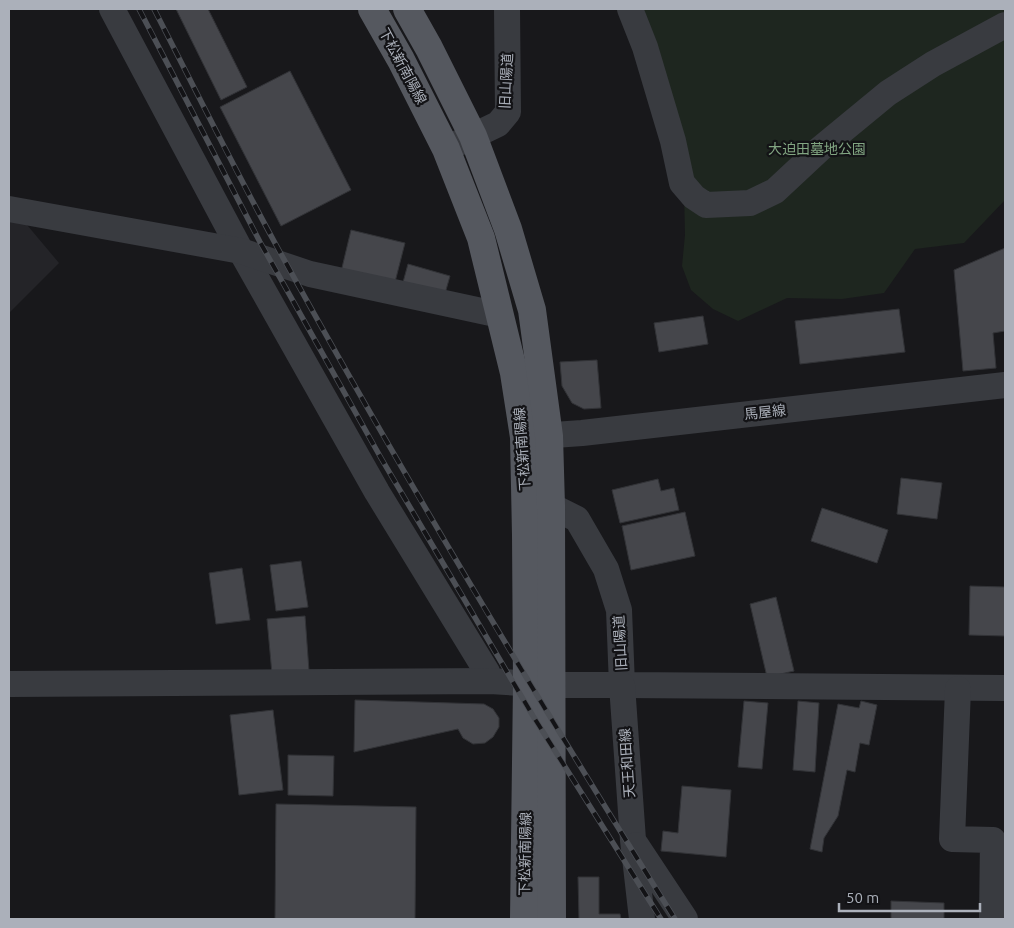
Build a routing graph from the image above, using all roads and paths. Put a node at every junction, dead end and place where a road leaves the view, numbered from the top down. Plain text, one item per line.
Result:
1 (112, 9) edge
2 (372, 9) edge
3 (407, 9) edge
4 (507, 9) edge
5 (630, 9) edge
6 (1005, 25) edge
7 (473, 136) junction
8 (446, 149) junction
9 (9, 209) edge
10 (241, 251) junction
11 (500, 315) junction
12 (1005, 385) edge
13 (536, 436) junction
14 (551, 506) junction
15 (490, 681) junction
16 (9, 684) edge
17 (539, 684) junction
18 (622, 686) junction
19 (1005, 688) edge
20 (958, 689) junction
21 (632, 840) junction
22 (524, 919) edge
23 (552, 919) edge
24 (642, 919) edge
25 (685, 919) edge
26 (992, 919) edge

1 - 10 street
2 - 8 main road, 下松新南陽線
3 - 7 main road, 下松新南陽線
4 - 7 street, 旧山陽道
5 - 6 street
7 - 8 street, 旧山陽道
7 - 13 main road, 下松新南陽線
8 - 11 main road, 下松新南陽線
9 - 10 street
10 - 11 street
10 - 15 street
11 - 13 main road, 下松新南陽線
12 - 13 street, 馬屋線
13 - 14 main road, 下松新南陽線
13 - 17 main road, 下松新南陽線
14 - 17 main road, 下松新南陽線
14 - 18 street, 旧山陽道
15 - 16 street
15 - 17 street
17 - 18 street
17 - 22 main road, 下松新南陽線
17 - 23 main road, 下松新南陽線
18 - 20 street
18 - 21 street, 天王和田線
19 - 20 street
20 - 26 street
21 - 24 street
21 - 25 street

